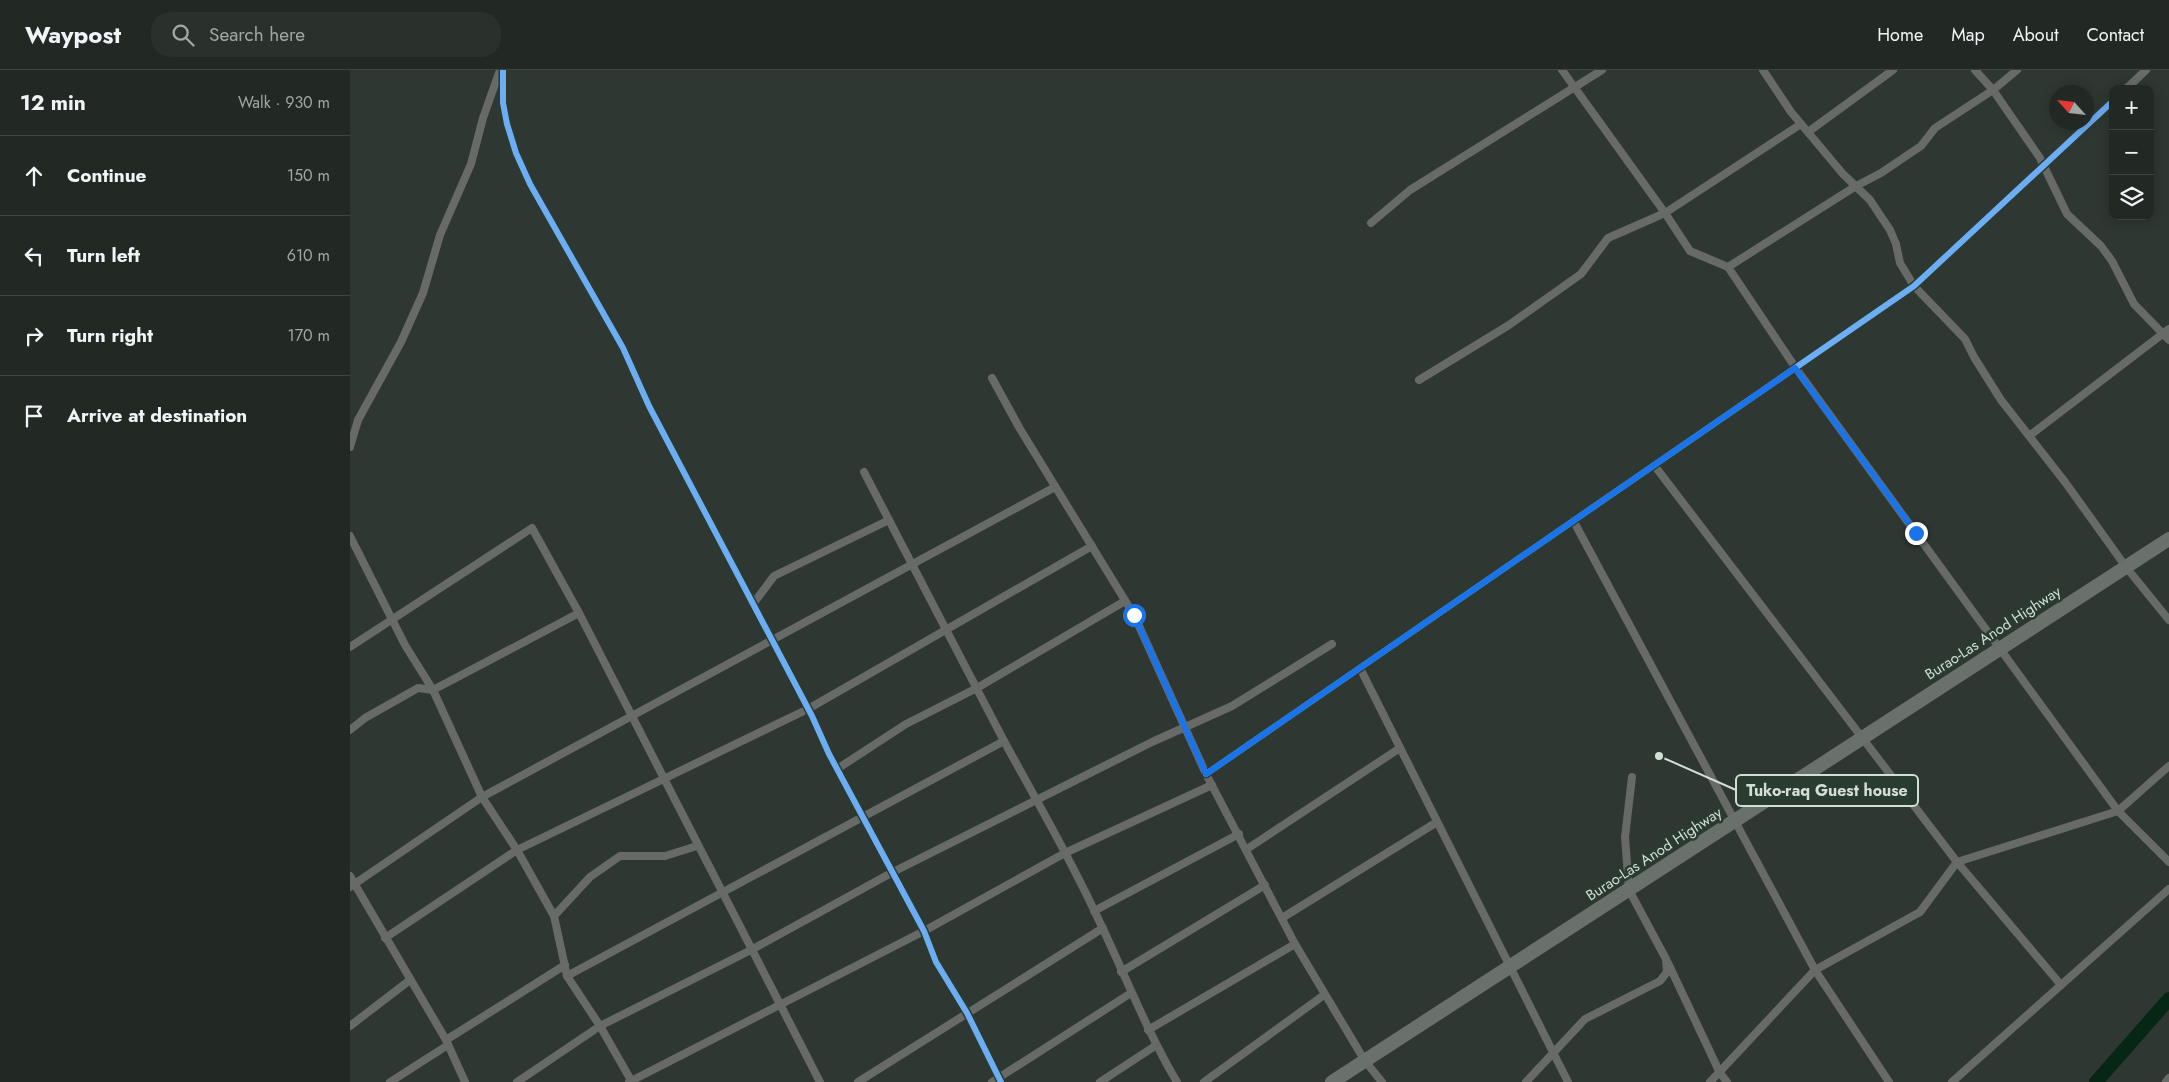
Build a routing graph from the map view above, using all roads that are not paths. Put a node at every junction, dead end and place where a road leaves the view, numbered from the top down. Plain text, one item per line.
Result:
1 (502, 70) edge
2 (1562, 70) edge
3 (1602, 70) edge
4 (1763, 70) edge
5 (1893, 70) edge
6 (1976, 70) edge
7 (2017, 70) edge
8 (2146, 70) edge
9 (2130, 85) edge
10 (1574, 88) junction
11 (1993, 90) junction
12 (2109, 105) edge
13 (1801, 124) junction
14 (1808, 132) junction
15 (2044, 166) junction
16 (1856, 186) junction
17 (1665, 213) junction
18 (1371, 223) dead end
19 (1728, 267) junction
20 (1914, 286) junction
21 (2166, 331) edge
22 (2169, 340) edge
23 (1795, 368) junction
24 (992, 378) dead end
25 (1419, 380) dead end
26 (2029, 436) junction
27 (350, 447) edge
28 (1654, 465) junction
29 (864, 472) dead end
30 (1055, 487) junction
31 (889, 520) junction
32 (1573, 520) junction
33 (350, 536) edge
34 (2169, 539) edge
35 (1092, 546) junction
36 (912, 564) junction
37 (2126, 567) junction
38 (1125, 601) junction
39 (753, 604) junction
40 (579, 613) junction
41 (392, 620) junction
42 (2169, 620) edge
43 (946, 629) junction
44 (772, 640) junction
45 (1332, 644) dead end
46 (350, 647) edge
47 (2000, 648) junction
48 (1360, 668) junction
49 (977, 688) junction
50 (433, 690) junction
51 (808, 709) junction
52 (631, 716) junction
53 (1185, 727) junction
54 (350, 730) edge
55 (1862, 737) junction
56 (1004, 741) junction
57 (1400, 748) junction
58 (2169, 766) edge
59 (837, 769) junction
60 (1206, 774) junction
61 (1632, 777) dead end
62 (663, 779) junction
63 (1212, 785) junction
64 (482, 797) junction
65 (1036, 800) junction
66 (2118, 811) junction
67 (863, 817) junction
68 (1735, 820) junction
69 (1437, 822) junction
70 (1239, 834) junction
71 (697, 846) junction
72 (1247, 849) junction
73 (517, 850) junction
74 (1065, 853) junction
75 (1957, 862) junction
76 (2169, 862) edge
77 (893, 872) junction
78 (350, 876) edge
79 (1265, 884) junction
80 (352, 886) edge
81 (2169, 889) edge
82 (1630, 890) junction
83 (721, 893) junction
84 (1094, 911) junction
85 (554, 916) junction
86 (1282, 918) junction
87 (1103, 928) junction
88 (924, 931) junction
89 (385, 938) junction
90 (1295, 944) junction
91 (750, 950) junction
92 (1666, 958) junction
93 (565, 965) junction
94 (1511, 966) junction
95 (1816, 970) junction
96 (1121, 972) junction
97 (567, 976) junction
98 (410, 980) junction
99 (2061, 985) junction
100 (1131, 993) junction
101 (1324, 995) junction
102 (782, 1006) junction
103 (967, 1014) junction
104 (350, 1026) edge
105 (600, 1026) junction
106 (1148, 1030) junction
107 (447, 1043) junction
108 (1155, 1046) junction
109 (1554, 1053) junction
110 (1365, 1060) junction
111 (1720, 1073) junction
112 (2169, 1078) edge
113 (997, 1081) edge
114 (390, 1082) edge
115 (465, 1082) edge
116 (517, 1082) edge
117 (631, 1082) edge
118 (820, 1082) edge
119 (858, 1082) edge
120 (1100, 1082) edge
121 (1177, 1082) edge
122 (1204, 1082) edge
123 (1332, 1082) edge
124 (1382, 1082) edge
125 (1526, 1082) edge
126 (1568, 1082) edge
127 (1710, 1082) edge
128 (1727, 1082) edge
129 (1889, 1082) edge
130 (1952, 1082) edge
131 (2166, 1082) edge

1 - 27 street
1 - 39 street
2 - 10 street
3 - 10 street
4 - 13 street
5 - 14 street
6 - 11 street
7 - 11 street
8 - 9 street
10 - 17 street
10 - 18 street
11 - 15 street
11 - 16 street
12 - 15 street
13 - 14 street
13 - 17 street
14 - 16 street
15 - 20 street
15 - 21 street
16 - 19 street
16 - 20 street
17 - 19 street
17 - 25 street
19 - 23 street
20 - 23 street
20 - 26 street
21 - 22 street
21 - 26 street
23 - 28 street
23 - 47 street
24 - 30 street
26 - 37 street
28 - 32 street
28 - 55 street
29 - 31 street
30 - 35 street
30 - 36 street
31 - 36 street
31 - 39 street
32 - 48 street
32 - 68 street
33 - 41 street
34 - 37 highway, Burao-Las Anod Highway
35 - 38 street
35 - 43 street
36 - 43 street
36 - 44 street
37 - 42 street
37 - 47 highway, Burao-Las Anod Highway
38 - 49 street
38 - 53 street
39 - 44 street
40 - 41 street
40 - 50 street
40 - 52 street
41 - 46 street
41 - 50 street
43 - 49 street
43 - 51 street
44 - 51 street
44 - 52 street
45 - 53 street
47 - 55 highway, Burao-Las Anod Highway
47 - 66 street
48 - 57 street
48 - 60 street
49 - 56 street
49 - 59 street
50 - 54 street
50 - 64 street
51 - 59 street
51 - 62 street
52 - 62 street
52 - 64 street
53 - 60 street
53 - 65 street
55 - 68 highway, Burao-Las Anod Highway
55 - 75 street
56 - 65 street
56 - 67 street
57 - 69 street
57 - 72 street
58 - 66 street
59 - 67 street
60 - 63 street
61 - 82 street
62 - 71 street
62 - 73 street
63 - 70 street
63 - 74 street
64 - 73 street
64 - 80 street
65 - 74 street
65 - 77 street
66 - 75 street
66 - 76 street
67 - 77 street
67 - 83 street
68 - 82 highway, Burao-Las Anod Highway
68 - 95 street
69 - 86 street
69 - 94 street
70 - 72 street
70 - 84 street
71 - 83 street
71 - 85 street
72 - 79 street
73 - 85 street
73 - 89 street
74 - 84 street
74 - 88 street
75 - 95 street
75 - 99 street
77 - 88 street
77 - 91 street
78 - 80 street
79 - 86 street
79 - 96 street
80 - 89 street
81 - 99 street
82 - 92 street
82 - 94 highway, Burao-Las Anod Highway
83 - 91 street
83 - 97 street
84 - 87 street
85 - 93 street
86 - 90 street
87 - 96 street
87 - 103 street
88 - 102 street
88 - 103 street
89 - 98 street
90 - 101 street
90 - 106 street
91 - 102 street
91 - 105 street
92 - 109 street
92 - 111 street
93 - 97 street
93 - 107 street
94 - 109 street
94 - 110 highway, Burao-Las Anod Highway
95 - 111 street
95 - 129 street
96 - 100 street
97 - 105 street
98 - 104 street
98 - 107 street
99 - 130 street
100 - 106 street
100 - 113 street
101 - 110 street
101 - 122 street
102 - 117 street
102 - 118 street
103 - 113 street
103 - 119 street
105 - 116 street
105 - 117 street
106 - 108 street
107 - 114 street
107 - 115 street
108 - 120 street
108 - 121 street
109 - 125 street
109 - 126 street
110 - 123 highway, Burao-Las Anod Highway
110 - 124 street
111 - 127 street
111 - 128 street
112 - 131 street

